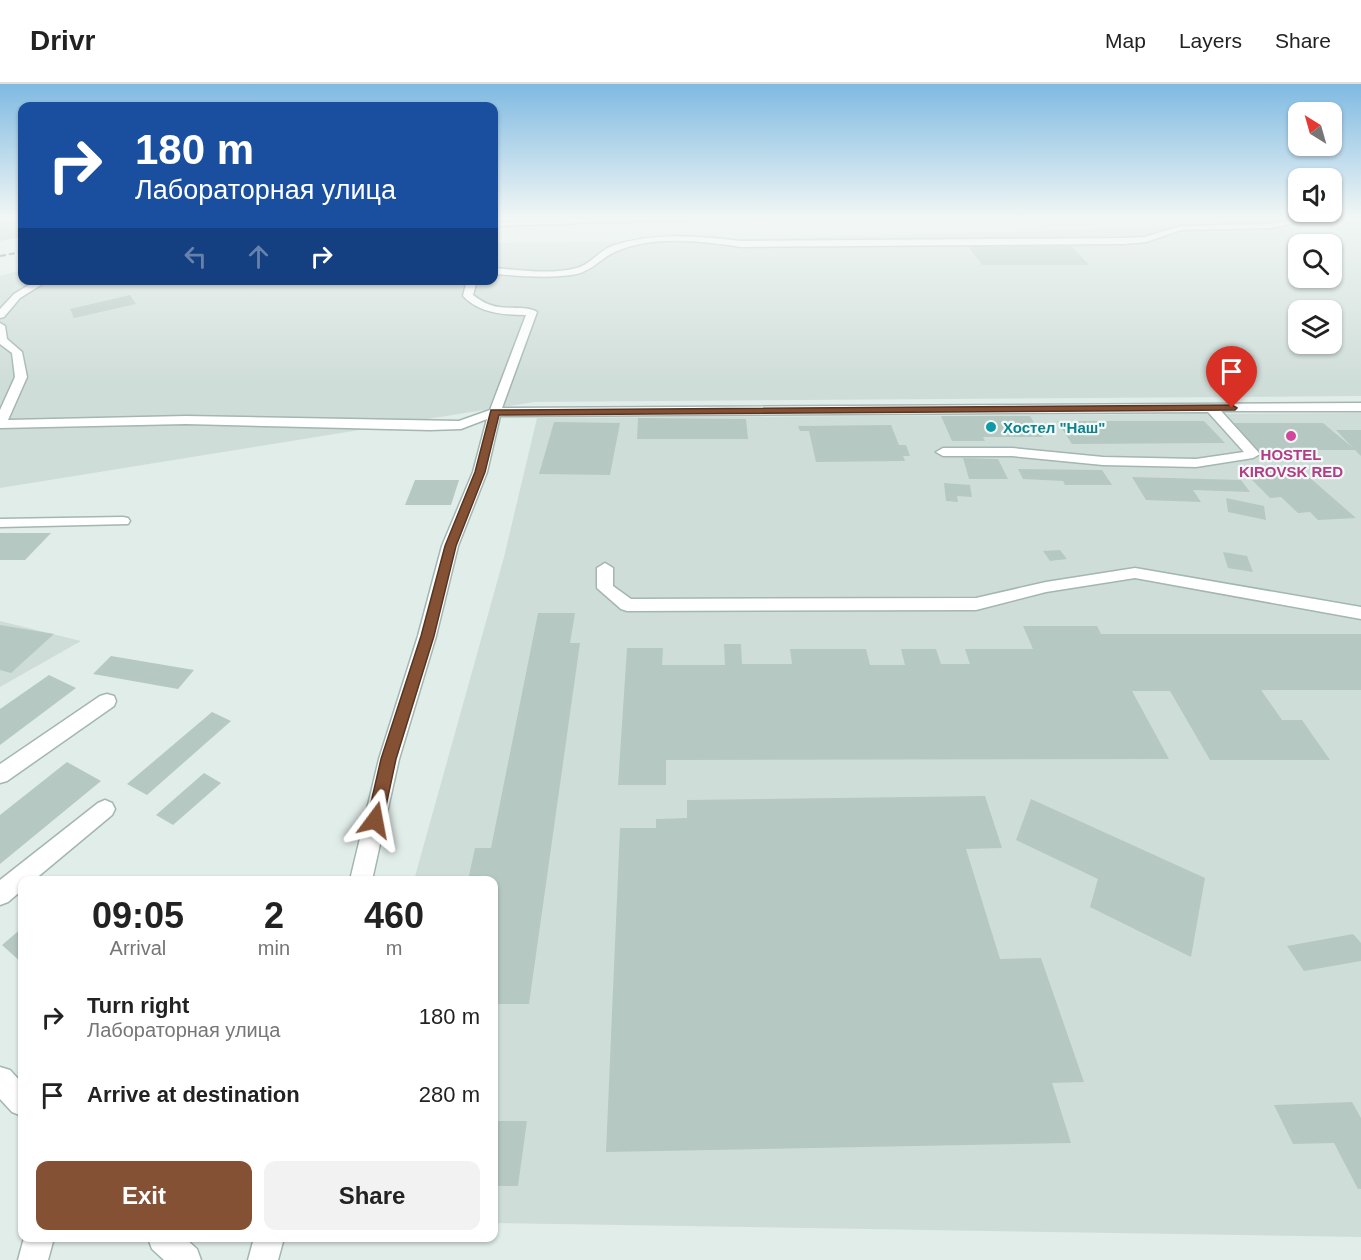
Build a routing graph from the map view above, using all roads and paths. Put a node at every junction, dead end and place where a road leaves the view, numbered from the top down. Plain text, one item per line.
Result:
1 (526, 272) edge
2 (573, 272) edge
3 (36, 285) edge
4 (470, 285) edge
5 (0, 315) edge
6 (0, 326) edge
7 (1361, 407) edge
8 (1211, 408) junction
9 (495, 412) junction
10 (943, 452) dead end
11 (123, 521) dead end
12 (0, 523) edge
13 (604, 568) dead end
14 (1361, 613) edge
15 (107, 701) dead end
16 (0, 775) edge
17 (105, 809) dead end
18 (22, 876) edge
19 (362, 876) edge
20 (18, 879) edge
21 (0, 894) edge
22 (0, 1080) edge
23 (18, 1098) edge
24 (38, 1242) edge
25 (167, 1242) edge
26 (268, 1242) edge
27 (33, 1260) edge
28 (186, 1260) edge
29 (263, 1260) edge

1 - 2 street
3 - 5 street
4 - 9 street
6 - 9 street
7 - 8 street
8 - 9 street
8 - 10 street
9 - 19 street
11 - 12 street
13 - 14 street
15 - 16 street
17 - 18 street
20 - 21 street
22 - 23 street
24 - 27 street
25 - 28 street
26 - 29 street

